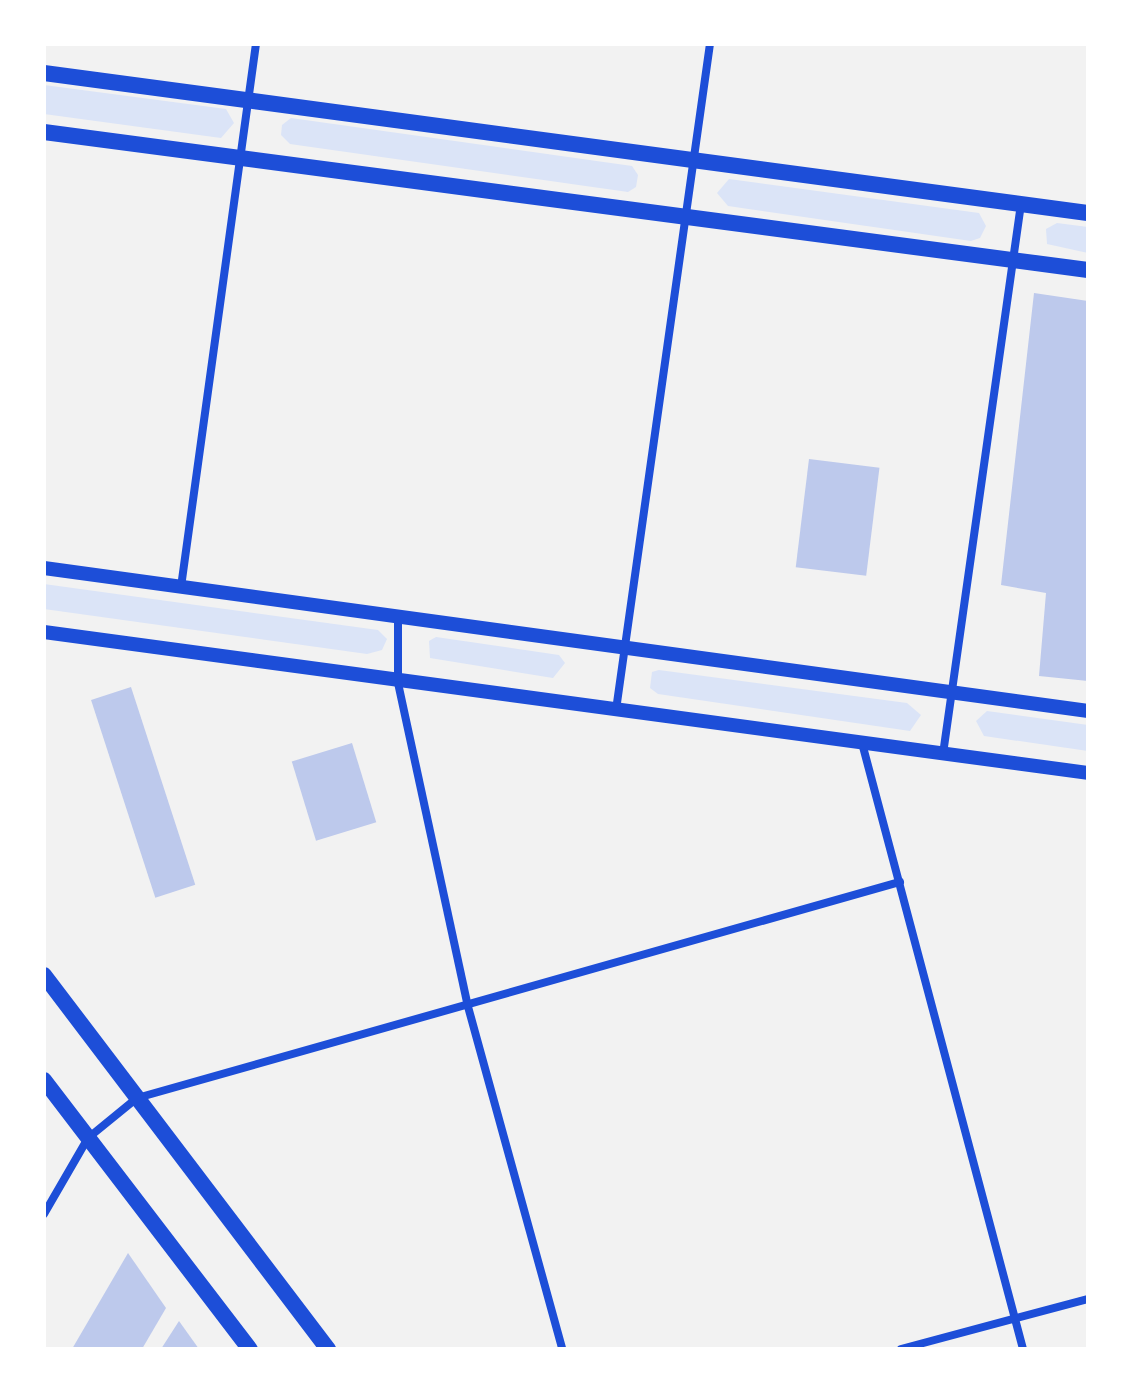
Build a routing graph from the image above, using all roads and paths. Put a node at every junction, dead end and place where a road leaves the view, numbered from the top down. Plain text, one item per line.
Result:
1 (256, 44) edge
2 (710, 44) edge
3 (44, 73) edge
4 (249, 100) junction
5 (44, 132) edge
6 (241, 158) junction
7 (693, 160) junction
8 (1021, 204) junction
9 (1088, 213) edge
10 (685, 217) junction
11 (1012, 260) junction
12 (1088, 270) edge
13 (44, 568) edge
14 (181, 587) junction
15 (398, 617) junction
16 (44, 632) edge
17 (625, 648) junction
18 (398, 683) junction
19 (951, 693) junction
20 (616, 710) junction
21 (1088, 711) edge
22 (862, 743) junction
23 (943, 754) junction
24 (1088, 773) edge
25 (900, 882) junction
26 (44, 975) edge
27 (467, 1003) junction
28 (44, 1080) edge
29 (137, 1098) junction
30 (88, 1138) junction
31 (44, 1214) edge
32 (1088, 1299) edge
33 (1015, 1319) junction
34 (250, 1349) edge
35 (328, 1349) edge
36 (562, 1349) edge
37 (901, 1349) edge
38 (1023, 1349) edge

1 - 4 street
2 - 7 street
3 - 4 main road
4 - 6 street
4 - 7 main road
5 - 6 main road
6 - 10 main road
6 - 14 street
7 - 8 main road
7 - 10 street
8 - 9 main road
8 - 11 street
10 - 11 main road
10 - 17 street
11 - 12 main road
11 - 19 street
13 - 14 street
14 - 15 street
15 - 17 street
15 - 18 street
16 - 18 street
17 - 19 street
17 - 20 street
18 - 20 street
18 - 27 street
19 - 21 street
19 - 23 street
20 - 22 street
22 - 23 street
22 - 25 street
23 - 24 street
25 - 27 street
25 - 33 street
26 - 29 main road
27 - 29 street
27 - 36 street
28 - 30 main road
29 - 30 street
29 - 35 main road
30 - 31 street
30 - 34 main road
32 - 33 street
33 - 37 street
33 - 38 street

